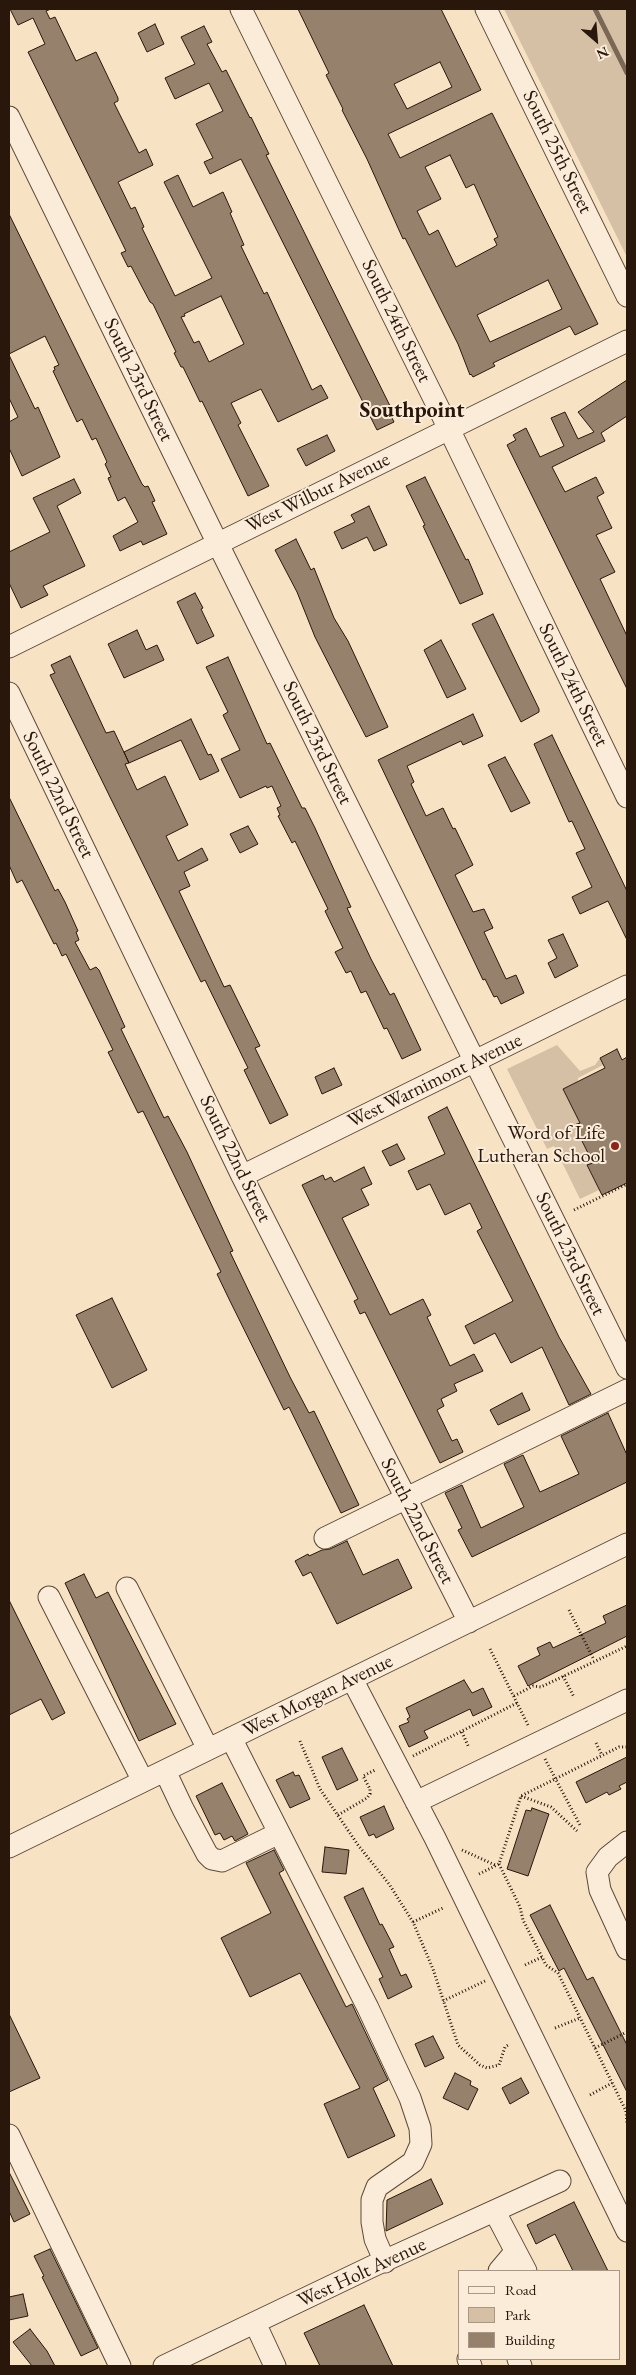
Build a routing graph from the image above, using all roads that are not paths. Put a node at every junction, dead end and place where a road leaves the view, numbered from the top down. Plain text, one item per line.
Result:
1 (241, 9) edge
2 (486, 9) edge
3 (9, 116) edge
4 (627, 296) edge
5 (627, 341) edge
6 (449, 428) junction
7 (217, 542) junction
8 (9, 646) edge
9 (9, 693) edge
10 (627, 797) edge
11 (627, 986) edge
12 (476, 1062) junction
13 (242, 1176) junction
14 (627, 1368) edge
15 (627, 1390) edge
16 (406, 1498) junction
17 (325, 1538) dead end
18 (627, 1544) edge
19 (127, 1588) dead end
20 (49, 1597) dead end
21 (469, 1622) junction
22 (352, 1679) junction
23 (627, 1700) edge
24 (231, 1738) junction
25 (208, 1750) junction
26 (165, 1770) junction
27 (143, 1781) junction
28 (416, 1802) junction
29 (279, 1833) junction
30 (627, 1842) edge
31 (9, 1847) edge
32 (627, 1949) edge
33 (9, 2135) edge
34 (560, 2181) dead end
35 (495, 2212) junction
36 (627, 2231) edge
37 (515, 2252) junction
38 (385, 2262) junction
39 (500, 2270) edge
40 (525, 2270) edge
41 (255, 2323) junction
42 (120, 2366) edge
43 (164, 2366) edge
44 (275, 2366) edge

1 - 6 street, South 24th Street
2 - 4 street, South 25th Street
3 - 7 street, South 23rd Street
5 - 6 street, West Wilbur Avenue
6 - 7 street, West Wilbur Avenue
6 - 10 street, South 24th Street
7 - 8 street, West Wilbur Avenue
7 - 12 street, South 23rd Street
9 - 13 street, South 22nd Street
11 - 12 street, West Warnimont Avenue
12 - 13 street, West Warnimont Avenue
12 - 14 street, South 23rd Street
13 - 16 street, South 22nd Street
15 - 16 street
16 - 17 street
16 - 21 street, South 22nd Street
18 - 21 street, West Morgan Avenue
19 - 25 street
20 - 27 street
21 - 22 street, West Morgan Avenue
22 - 24 street, West Morgan Avenue
22 - 28 street
23 - 28 street
24 - 25 street, West Morgan Avenue
24 - 29 street
25 - 26 street, West Morgan Avenue
26 - 27 street, West Morgan Avenue
26 - 29 street
27 - 31 street, West Morgan Avenue
28 - 36 street
29 - 38 street
30 - 32 street
33 - 42 street
34 - 35 street, West Holt Avenue
35 - 37 street
35 - 38 street, West Holt Avenue
37 - 39 street
37 - 40 street
38 - 41 street, West Holt Avenue
41 - 43 street, West Holt Avenue
41 - 44 street

